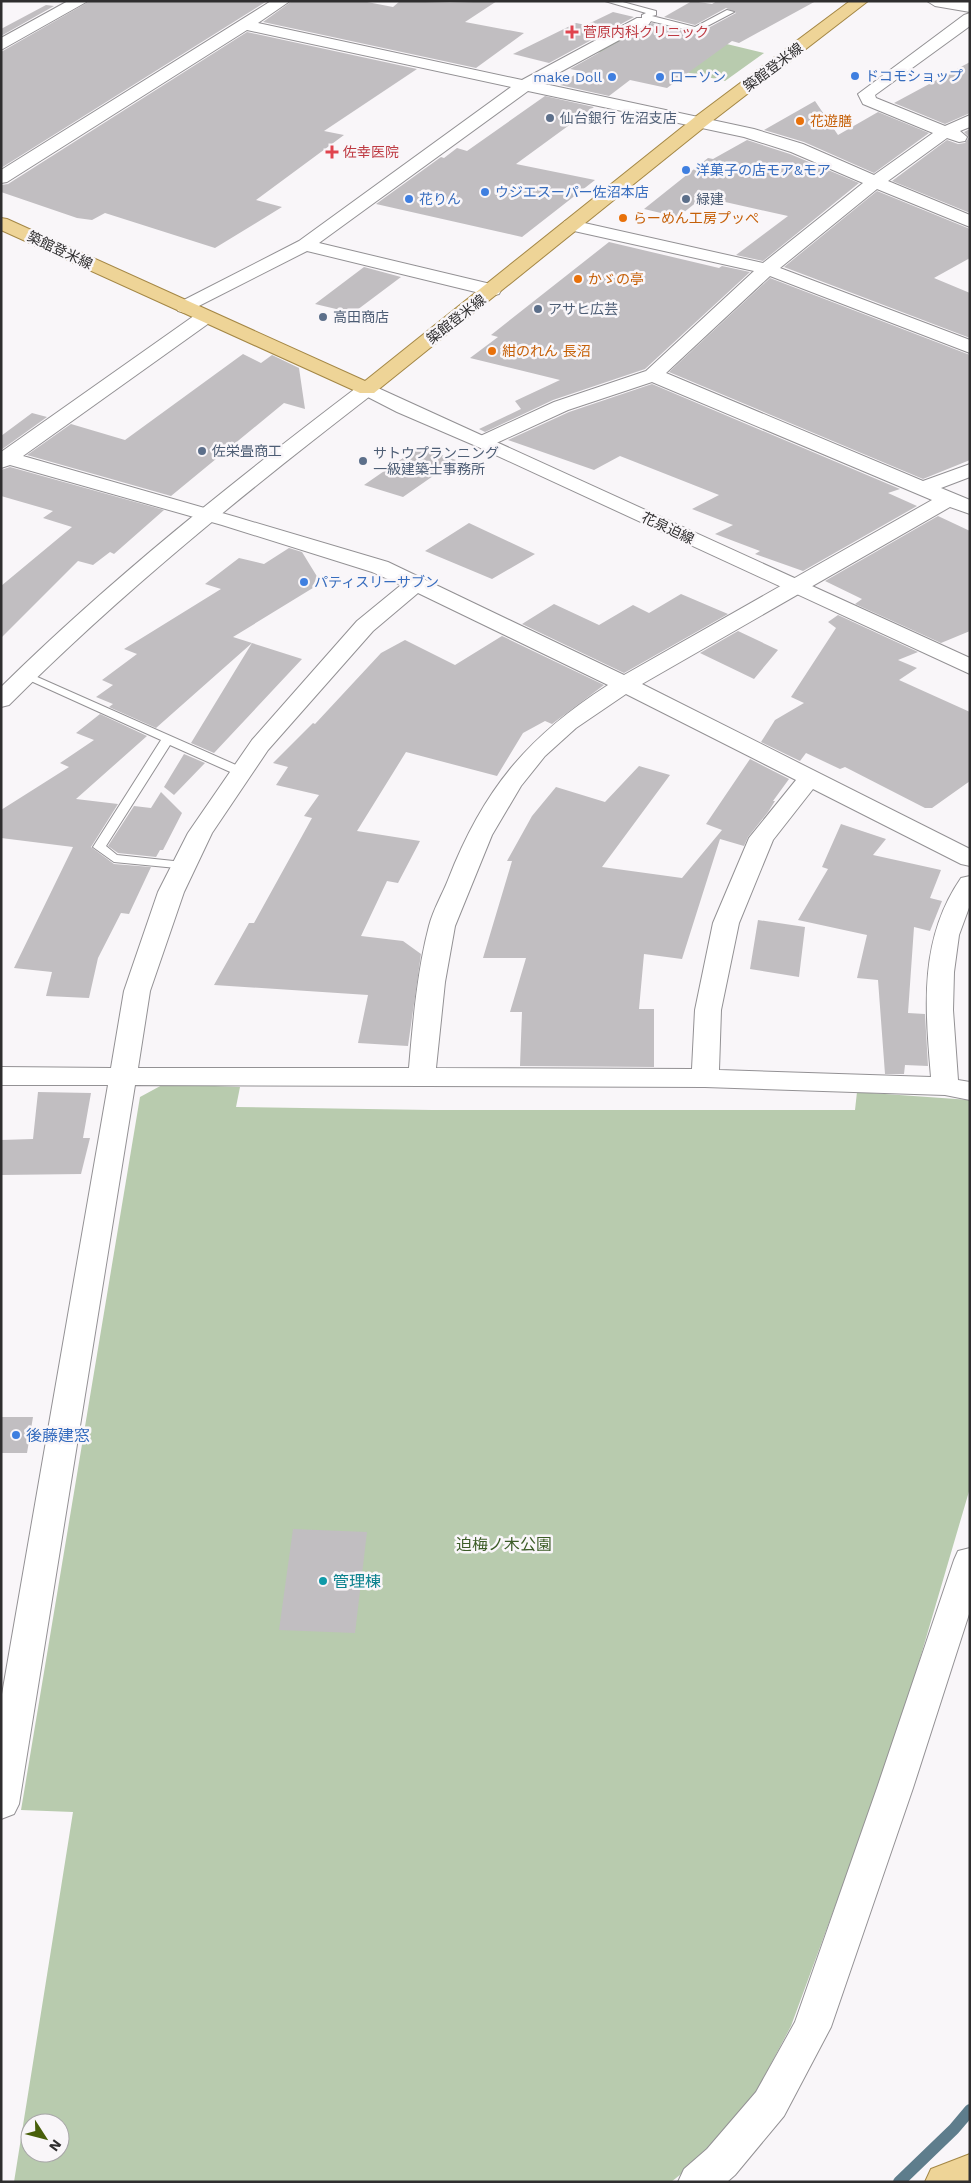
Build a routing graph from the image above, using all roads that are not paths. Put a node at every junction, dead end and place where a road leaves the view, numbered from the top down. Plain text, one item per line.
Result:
1 (80, 1) edge
2 (282, 1) edge
3 (609, 1) edge
4 (860, 1) edge
5 (934, 1) edge
6 (970, 7) edge
7 (730, 12) dead end
8 (970, 18) edge
9 (646, 19) junction
10 (244, 25) junction
11 (1, 30) edge
12 (22, 34) junction
13 (1, 45) edge
14 (525, 85) junction
15 (970, 120) edge
16 (700, 122) junction
17 (945, 132) junction
18 (970, 141) edge
19 (1, 178) edge
20 (875, 182) junction
21 (970, 222) edge
22 (1, 223) edge
23 (571, 225) junction
24 (305, 245) junction
25 (767, 269) junction
26 (492, 290) junction
27 (185, 307) junction
28 (205, 317) junction
29 (970, 347) edge
30 (653, 375) junction
31 (367, 389) junction
32 (483, 442) junction
33 (4, 460) edge
34 (970, 470) edge
35 (923, 488) junction
36 (959, 504) edge
37 (206, 514) junction
38 (417, 583) junction
39 (793, 587) junction
40 (970, 667) edge
41 (26, 675) junction
42 (625, 684) junction
43 (1, 700) edge
44 (168, 739) junction
45 (241, 772) junction
46 (809, 779) junction
47 (970, 859) edge
48 (184, 866) junction
49 (970, 883) edge
50 (1, 1076) edge
51 (422, 1077) junction
52 (121, 1078) junction
53 (704, 1078) junction
54 (958, 1088) edge
55 (969, 1564) edge
56 (6, 1747) edge
57 (1, 1804) edge
58 (970, 2172) edge
59 (698, 2182) edge
60 (945, 2182) edge

1 - 12 street
2 - 10 street
3 - 9 lane
4 - 16 main road, 築館登米線
5 - 6 street
7 - 9 lane
8 - 17 street
9 - 14 street
10 - 14 street
10 - 19 street
11 - 12 street
12 - 13 street
14 - 16 street
14 - 24 street
15 - 17 street
16 - 20 street
16 - 23 main road, 築館登米線
17 - 18 street
17 - 20 street
20 - 21 street
20 - 25 street
22 - 27 main road, 築館登米線
23 - 25 street
23 - 26 main road, 築館登米線
24 - 26 street
24 - 27 street
25 - 29 street
25 - 30 street
26 - 31 main road, 築館登米線
27 - 28 main road, 築館登米線
28 - 31 main road, 築館登米線
28 - 33 street
30 - 32 street
30 - 35 street
31 - 32 street, 花泉迫線
31 - 37 street
32 - 39 street, 花泉迫線
33 - 37 street
34 - 35 street
35 - 36 street
36 - 39 street
37 - 38 street
37 - 41 street
38 - 42 street
38 - 45 street
39 - 40 street, 花泉迫線
39 - 42 street
41 - 43 street
41 - 44 lane
42 - 46 street
42 - 51 street
44 - 45 lane
44 - 48 lane
45 - 48 street
46 - 47 street
46 - 53 street
48 - 52 street
49 - 54 street
50 - 52 street
51 - 52 street
51 - 53 street
52 - 56 street
53 - 54 street
55 - 59 street
56 - 57 street
58 - 60 main road

